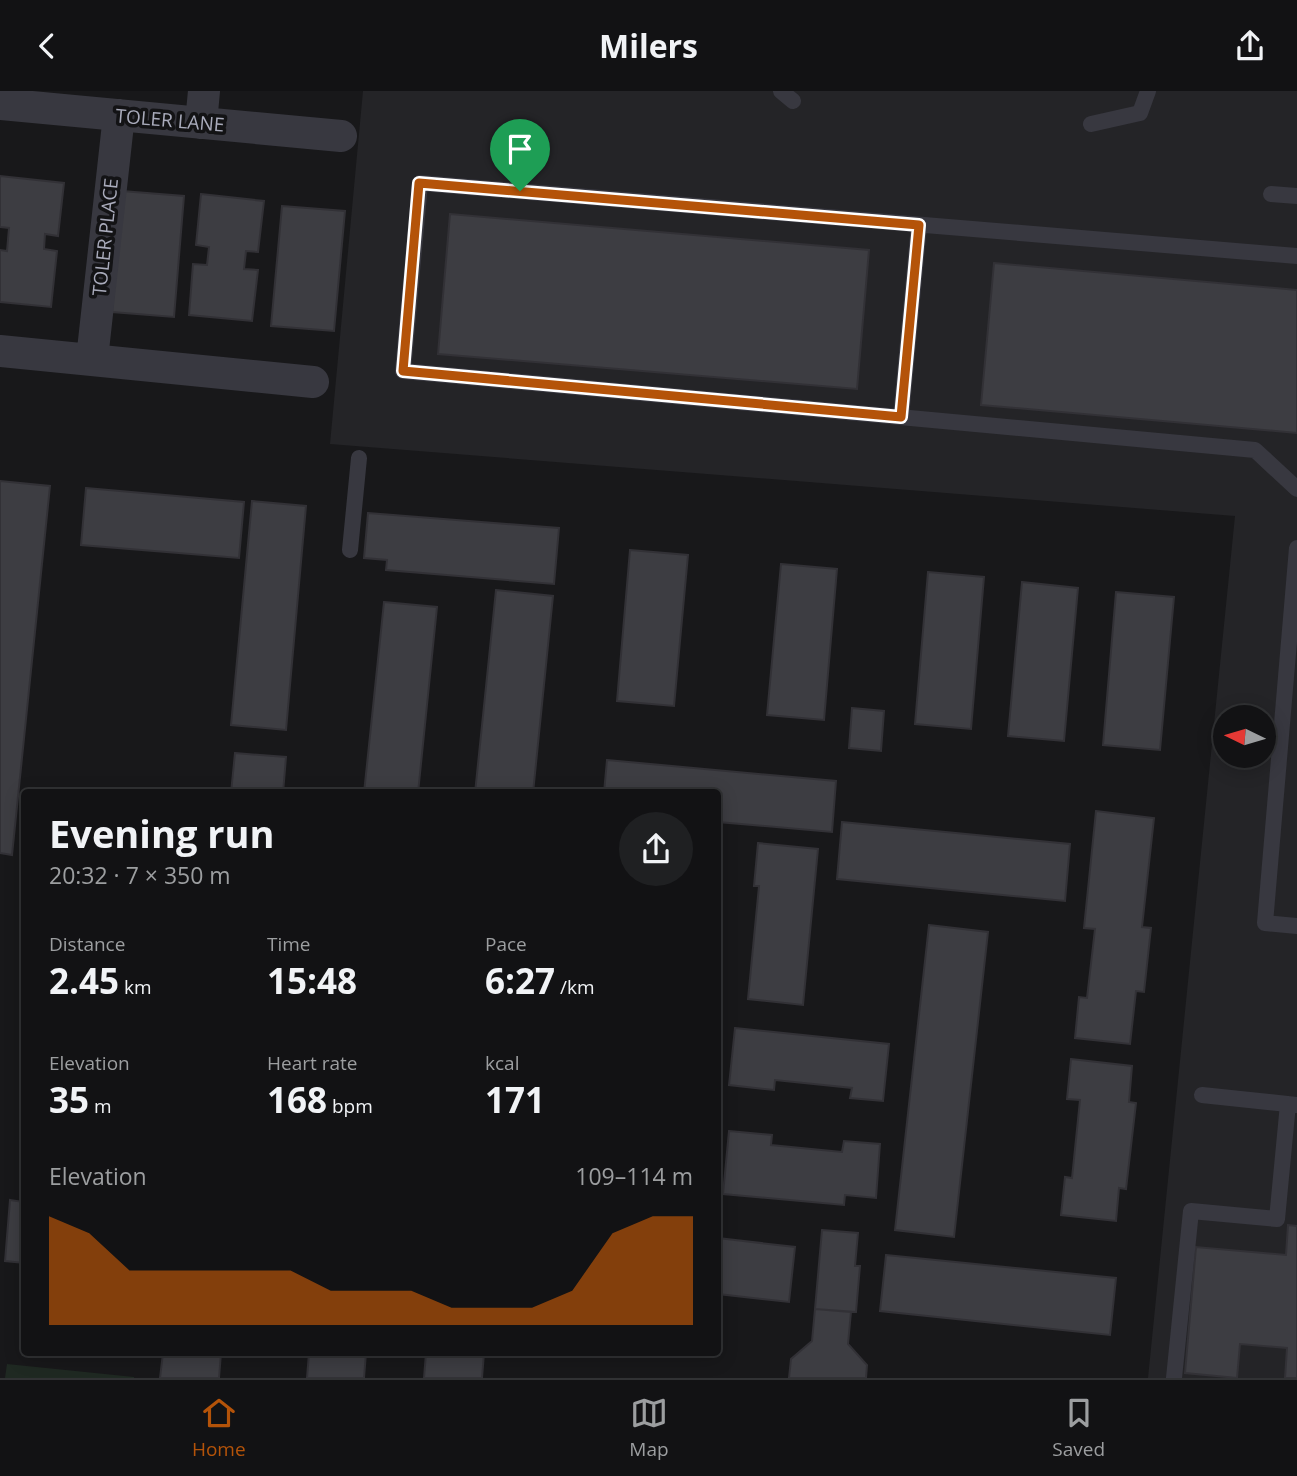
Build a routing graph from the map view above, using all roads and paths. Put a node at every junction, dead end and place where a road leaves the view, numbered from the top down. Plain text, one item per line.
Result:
1 (204, 91) edge
2 (1148, 91) edge
3 (0, 104) edge
4 (119, 115) junction
5 (201, 123) junction
6 (1091, 124) dead end
7 (341, 136) dead end
8 (1271, 194) dead end
9 (1297, 197) edge
10 (919, 225) junction
11 (1297, 256) edge
12 (0, 351) edge
13 (92, 359) junction
14 (313, 382) dead end
15 (901, 417) junction
16 (359, 458) dead end
17 (1297, 489) edge
18 (1297, 548) edge
19 (350, 551) dead end
20 (1297, 926) edge
21 (1202, 1095) dead end
22 (1293, 1104) edge
23 (1174, 1378) edge

1 - 5 street
2 - 6 lane
3 - 4 street, TOLER LANE
4 - 5 street, TOLER LANE
4 - 13 street, TOLER PLACE
5 - 7 street, TOLER LANE
8 - 9 lane
10 - 11 lane
10 - 15 lane
10 - 15 lane
12 - 13 street
13 - 14 street
15 - 17 lane
16 - 19 lane
18 - 20 lane
21 - 22 lane
22 - 23 lane

